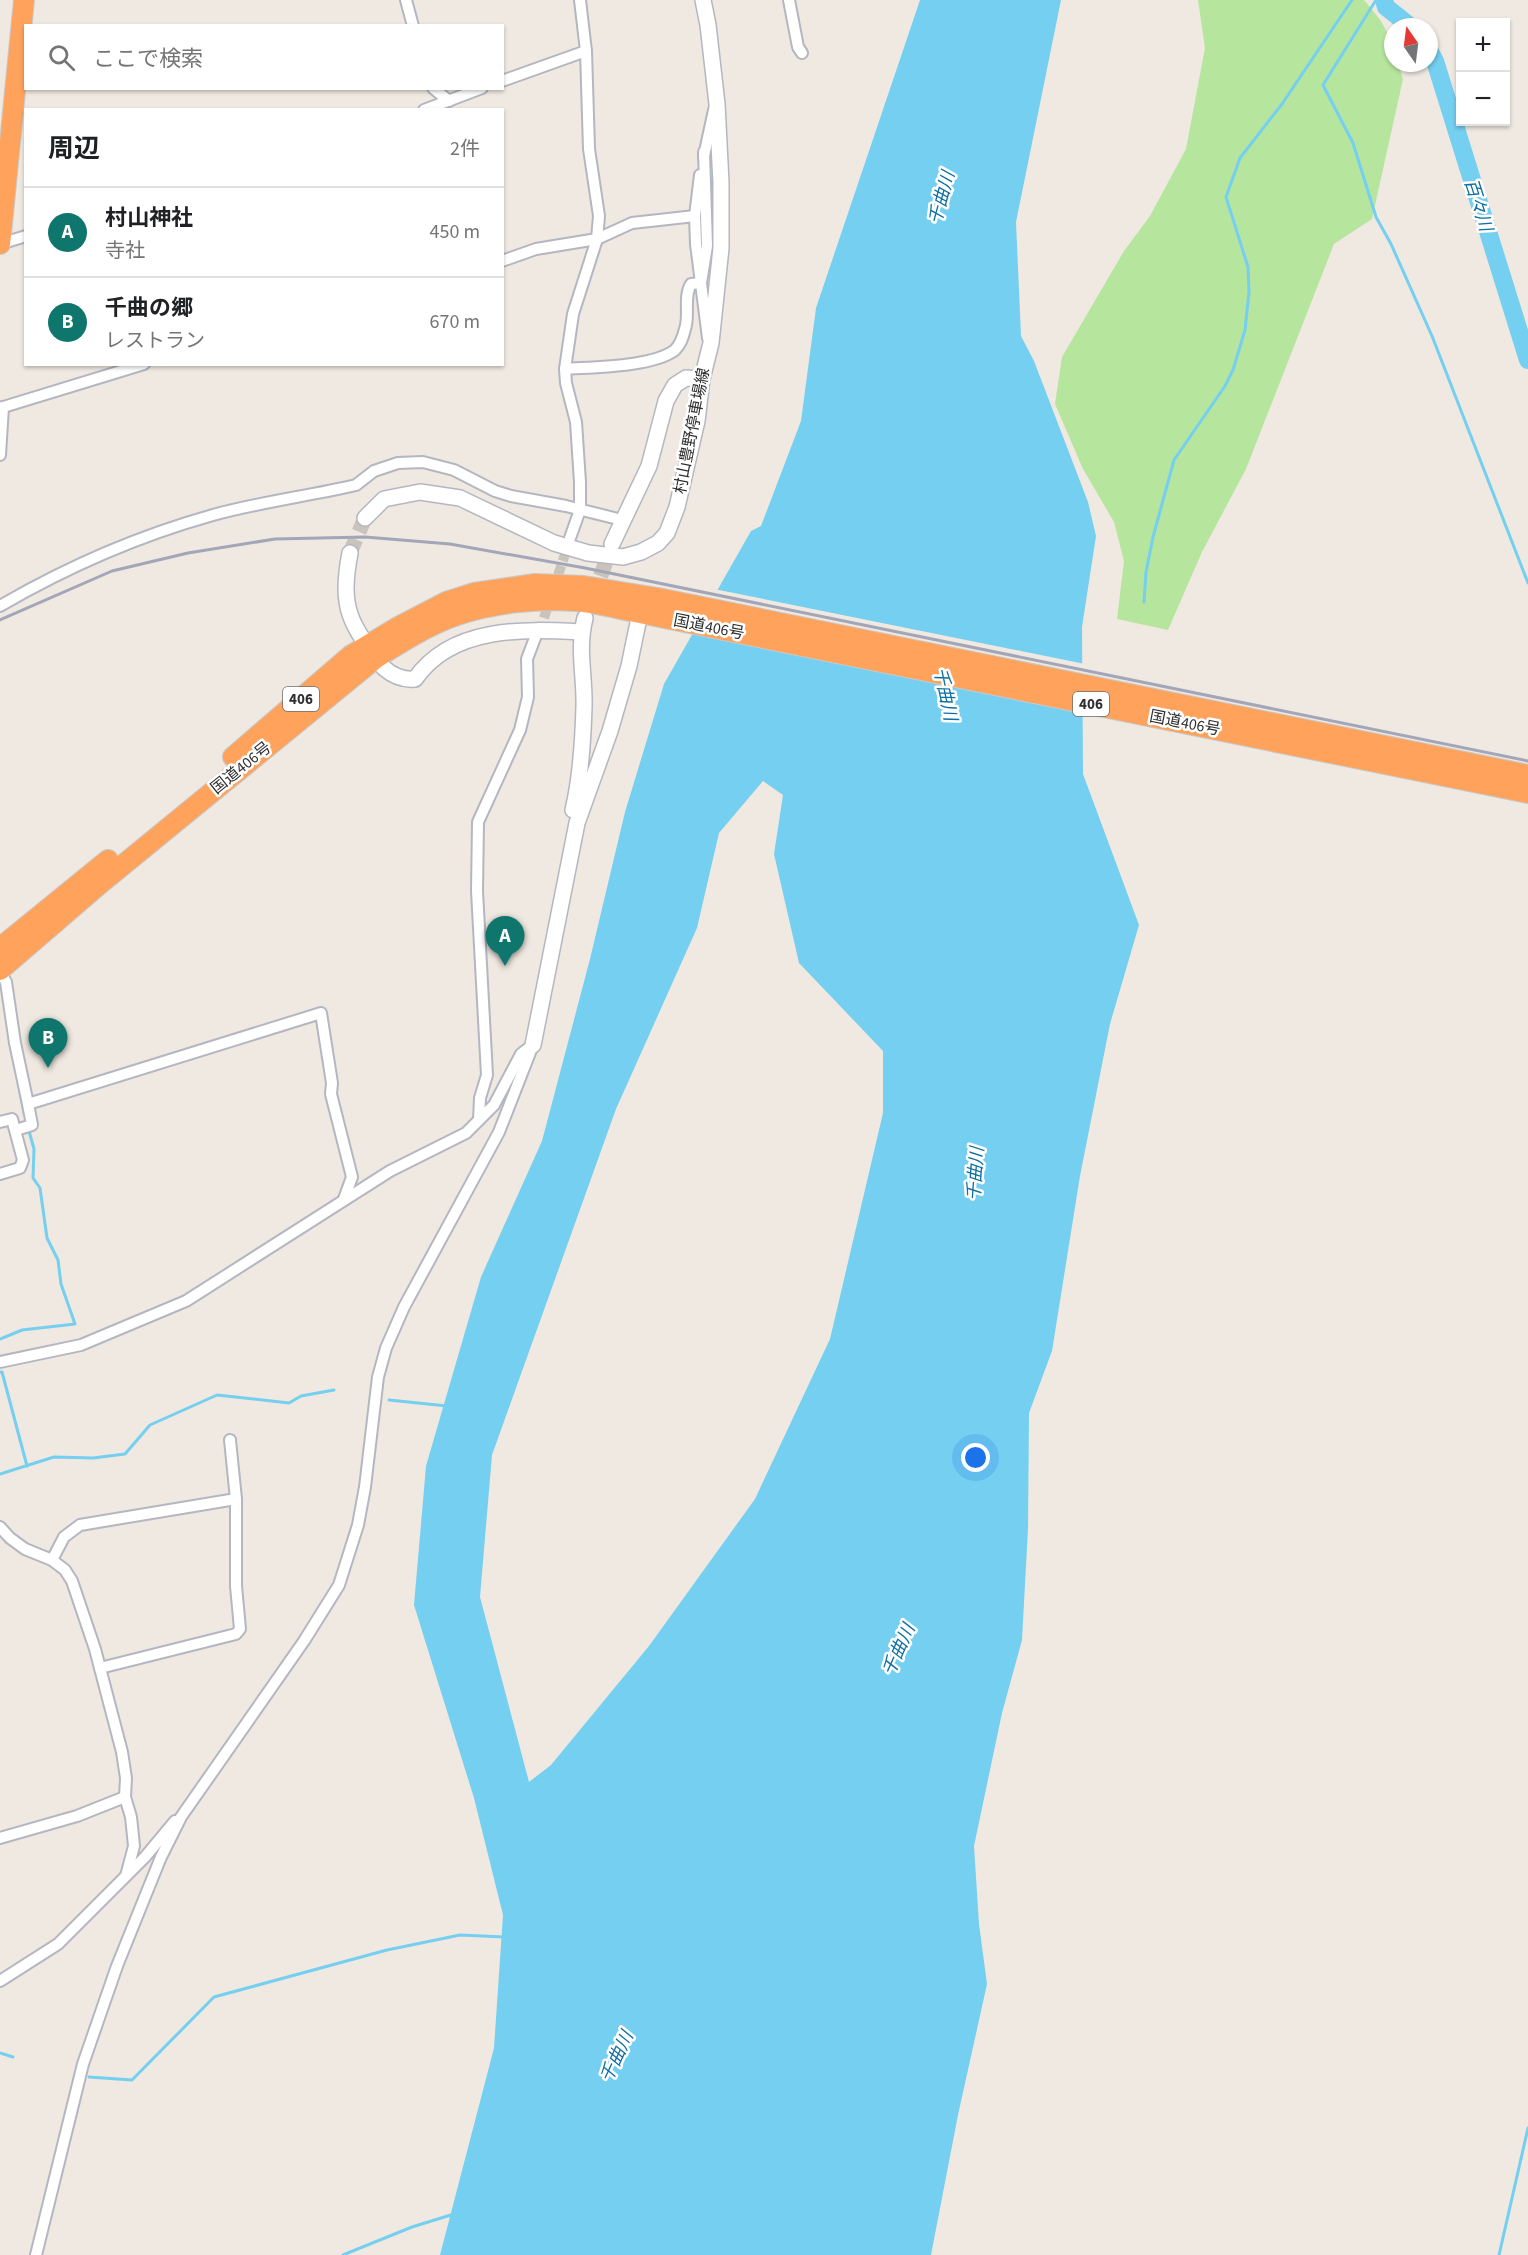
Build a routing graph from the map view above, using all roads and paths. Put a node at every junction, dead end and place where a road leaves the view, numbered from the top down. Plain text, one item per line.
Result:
1 (24, 0) edge
2 (406, 0) edge
3 (580, 0) edge
4 (703, 0) edge
5 (789, 0) edge
6 (412, 24) edge
7 (586, 51) junction
8 (802, 53) dead end
9 (504, 80) edge
10 (435, 90) edge
11 (477, 90) edge
12 (449, 101) junction
13 (717, 104) junction
14 (430, 108) edge
15 (704, 152) junction
16 (695, 216) junction
17 (24, 236) edge
18 (597, 239) junction
19 (0, 242) edge
20 (504, 260) edge
21 (701, 283) junction
22 (711, 343) junction
23 (138, 366) edge
24 (565, 369) junction
25 (702, 379) junction
26 (2, 408) edge
27 (0, 455) edge
28 (580, 510) junction
29 (365, 518) tunnel mouth
30 (622, 520) junction
31 (570, 538) tunnel mouth
32 (612, 544) tunnel mouth
33 (350, 553) tunnel mouth
34 (0, 606) edge
35 (651, 609) junction
36 (541, 624) junction
37 (371, 652) junction
38 (1528, 775) edge
39 (1528, 793) edge
40 (577, 823) junction
41 (0, 948) edge
42 (0, 970) edge
43 (533, 1045) junction
44 (28, 1104) junction
45 (479, 1120) junction
46 (0, 1122) edge
47 (16, 1130) junction
48 (0, 1174) edge
49 (344, 1199) junction
50 (0, 1362) edge
51 (230, 1440) dead end
52 (236, 1499) junction
53 (0, 1527) edge
54 (52, 1560) junction
55 (100, 1668) junction
56 (125, 1797) junction
57 (181, 1817) junction
58 (0, 1838) edge
59 (126, 1875) junction
60 (0, 1981) edge
61 (36, 2255) edge

1 - 19 highway
2 - 6 street
3 - 7 street
4 - 13 street, 村山豊野停車場線
5 - 8 street
7 - 9 street
7 - 18 street
10 - 12 street
11 - 12 street
12 - 14 street
13 - 15 street
13 - 22 street, 村山豊野停車場線
15 - 16 street
15 - 21 street
16 - 18 street
16 - 21 street
17 - 19 street
18 - 20 street
18 - 24 street
21 - 22 street
21 - 24 street
22 - 25 street, 村山豊野停車場線
23 - 26 street
24 - 28 street
25 - 29 street, 村山豊野停車場線
25 - 30 street
26 - 27 street
28 - 30 street
28 - 31 street
28 - 34 street
30 - 32 street
33 - 37 street
35 - 37 highway, 国道406号 / 406
35 - 38 highway, 国道406号 / 406
35 - 39 highway, 国道406号 / 406
35 - 40 street
36 - 37 street
36 - 40 street
36 - 45 street
37 - 41 highway, 国道406号 / 406
37 - 42 highway, 国道406号 / 406
40 - 43 street
42 - 44 street
43 - 45 street
43 - 57 street
44 - 47 street
44 - 49 street
45 - 49 street
46 - 47 street
47 - 48 street
49 - 50 street
51 - 52 street
52 - 54 street
52 - 55 street
53 - 54 street
54 - 55 street
55 - 56 street
56 - 58 street
56 - 59 street
57 - 59 street
57 - 61 street
59 - 60 street

